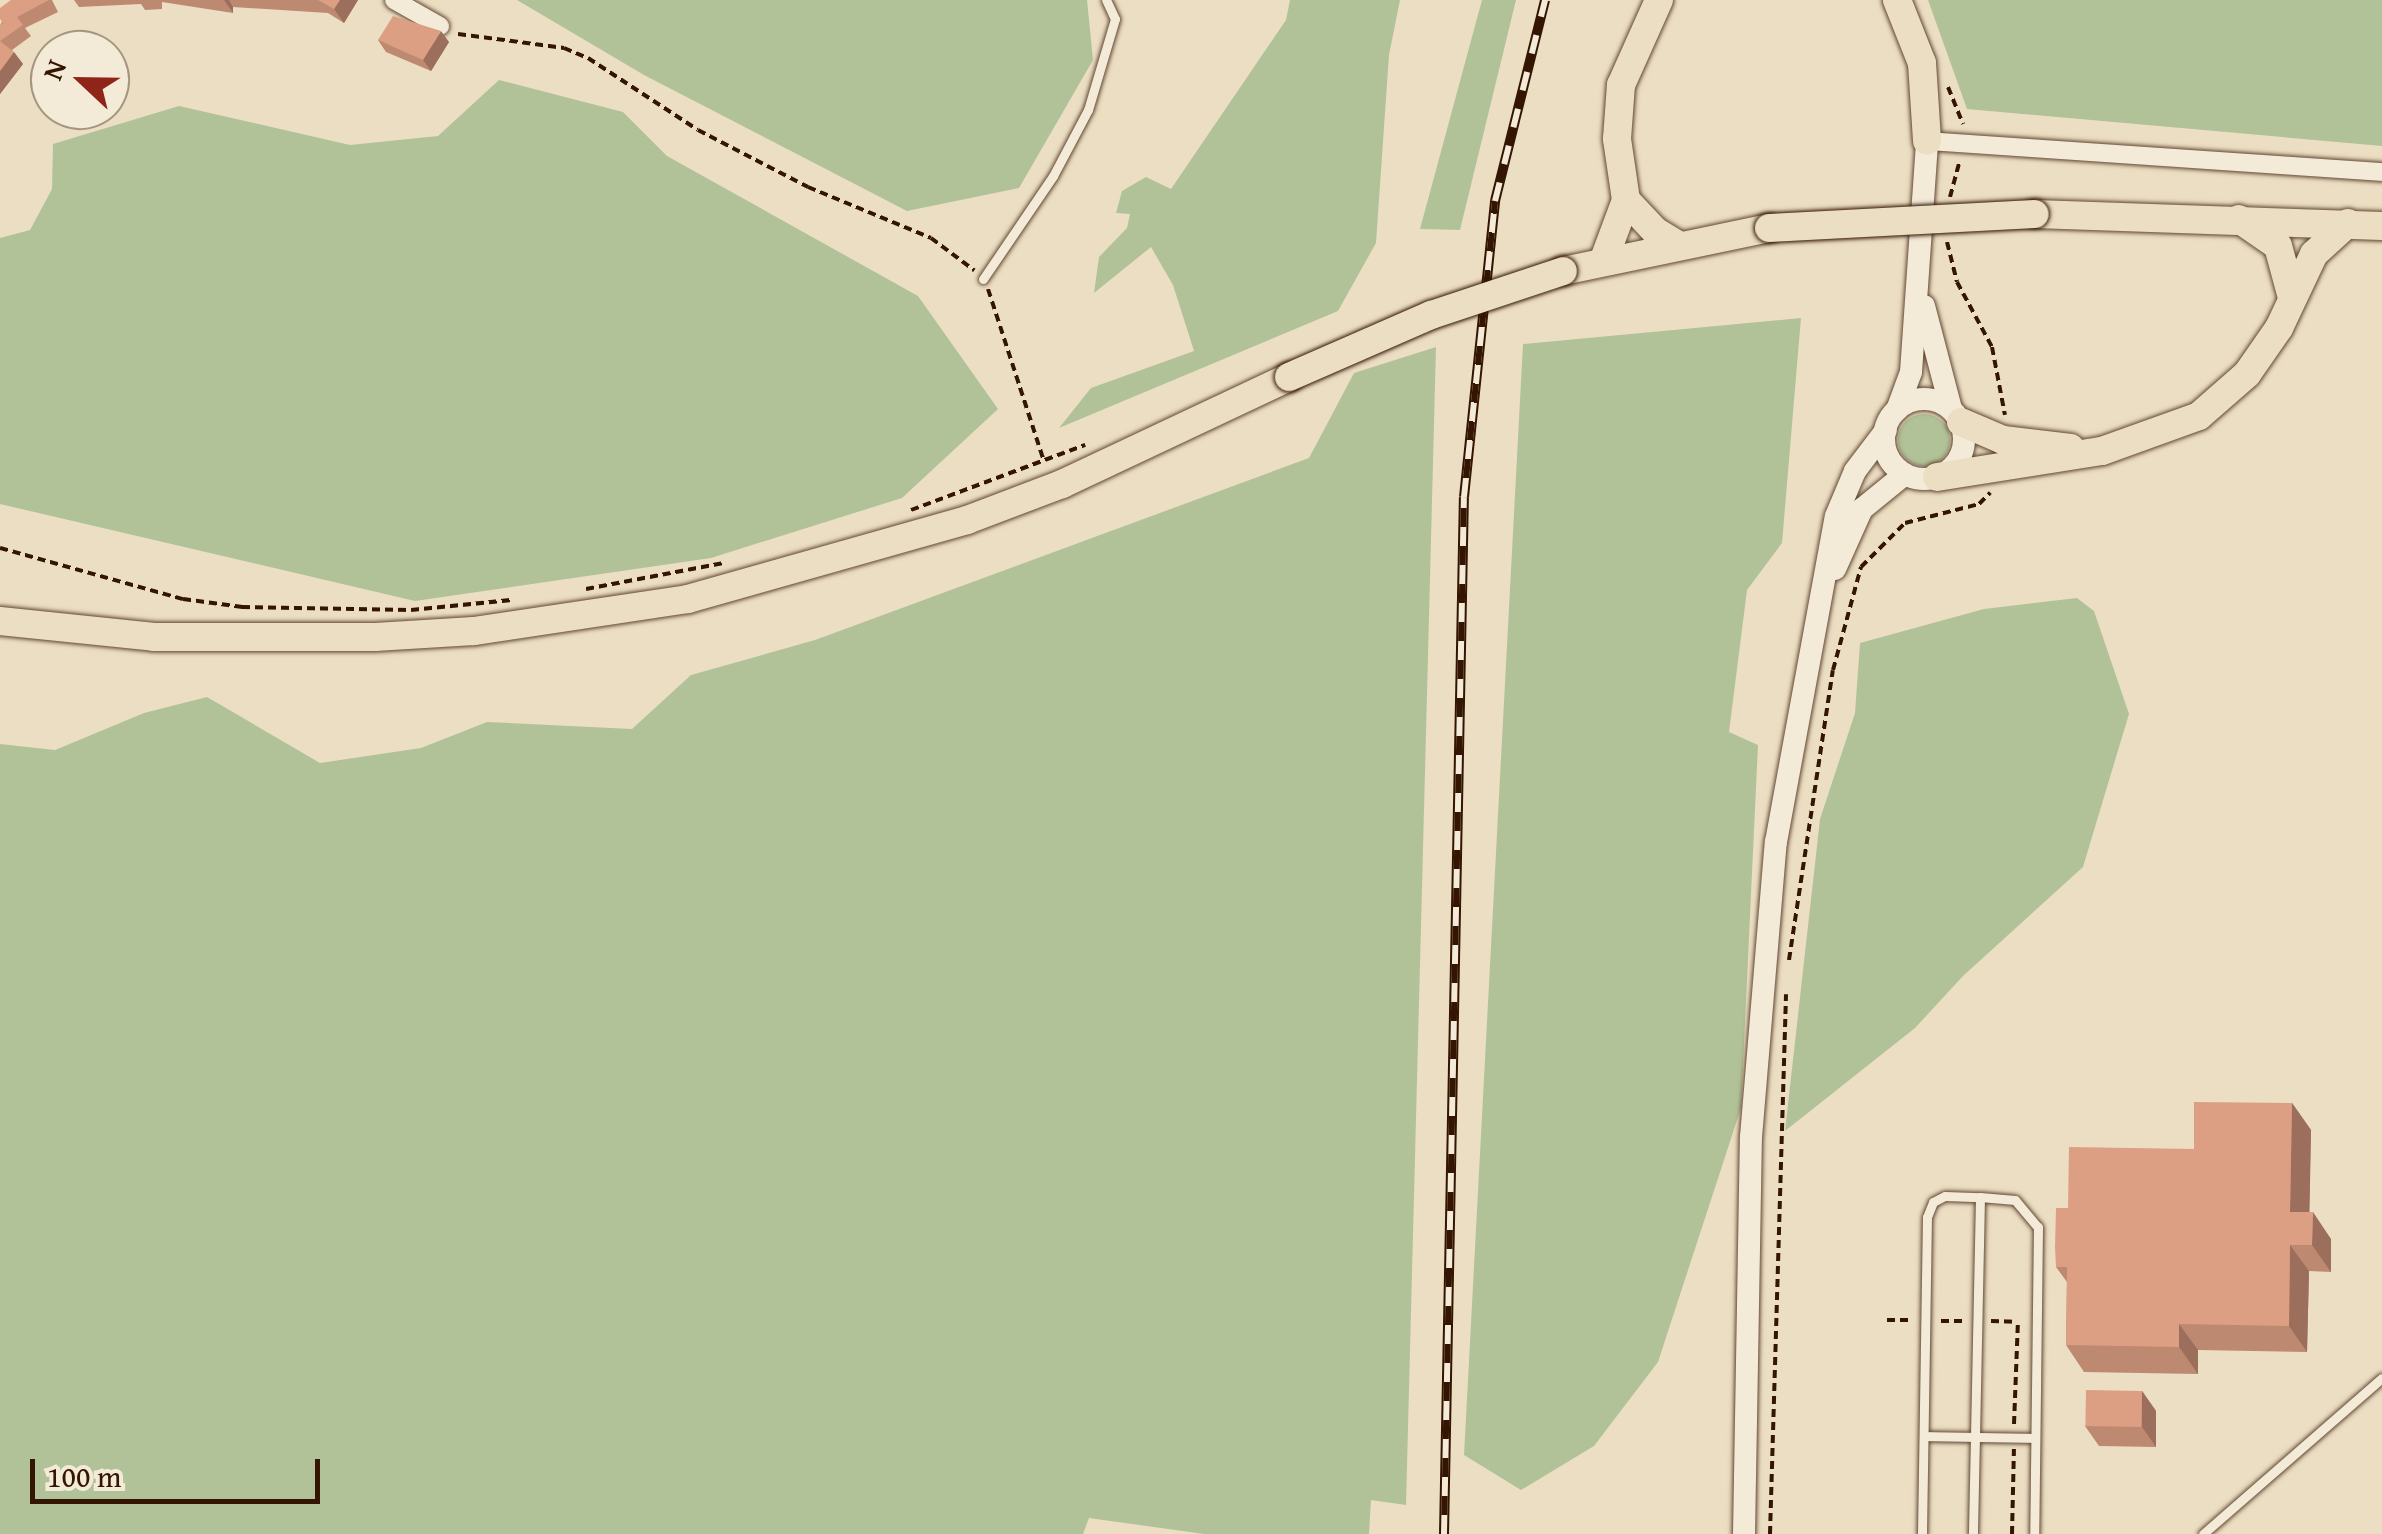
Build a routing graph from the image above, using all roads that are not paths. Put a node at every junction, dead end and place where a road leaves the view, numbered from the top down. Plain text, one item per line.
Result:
1 (394, 0) edge
2 (1106, 0) edge
3 (1659, 0) edge
4 (1896, 0) edge
5 (440, 26) edge
6 (1927, 141) junction
7 (2382, 172) edge
8 (1626, 200) junction
9 (2236, 217) junction
10 (2348, 224) junction
11 (2382, 226) edge
12 (1677, 244) junction
13 (1603, 262) junction
14 (1920, 264) junction
15 (983, 279) road end
16 (2291, 294) junction
17 (1956, 415) junction
18 (1891, 420) junction
19 (2102, 451) junction
20 (1905, 474) junction
21 (1937, 477) junction
22 (1820, 610) junction
23 (0, 621) edge
24 (1980, 1197) junction
25 (2382, 1378) edge
26 (1924, 1436) junction
27 (1975, 1437) junction
28 (2034, 1438) junction
29 (1744, 1534) edge
30 (1922, 1534) edge
31 (1973, 1534) edge
32 (2034, 1534) edge
33 (2202, 1534) edge

1 - 5 street
2 - 15 lane
3 - 8 main road
4 - 6 main road
6 - 7 street
6 - 14 street
8 - 12 main road
8 - 13 main road
9 - 10 main road
9 - 12 main road, bridge
9 - 16 main road
10 - 11 main road
10 - 16 main road
12 - 13 main road
13 - 23 main road, bridge
14 - 17 street
14 - 18 street
16 - 19 main road
17 - 18 street
17 - 19 main road
17 - 21 street
18 - 20 street
18 - 22 street
19 - 21 main road
20 - 21 street
20 - 22 street
22 - 29 street
24 - 26 lane
24 - 27 lane
24 - 28 lane
25 - 33 lane
26 - 27 lane
26 - 30 lane
27 - 28 lane
27 - 31 lane
28 - 32 lane

